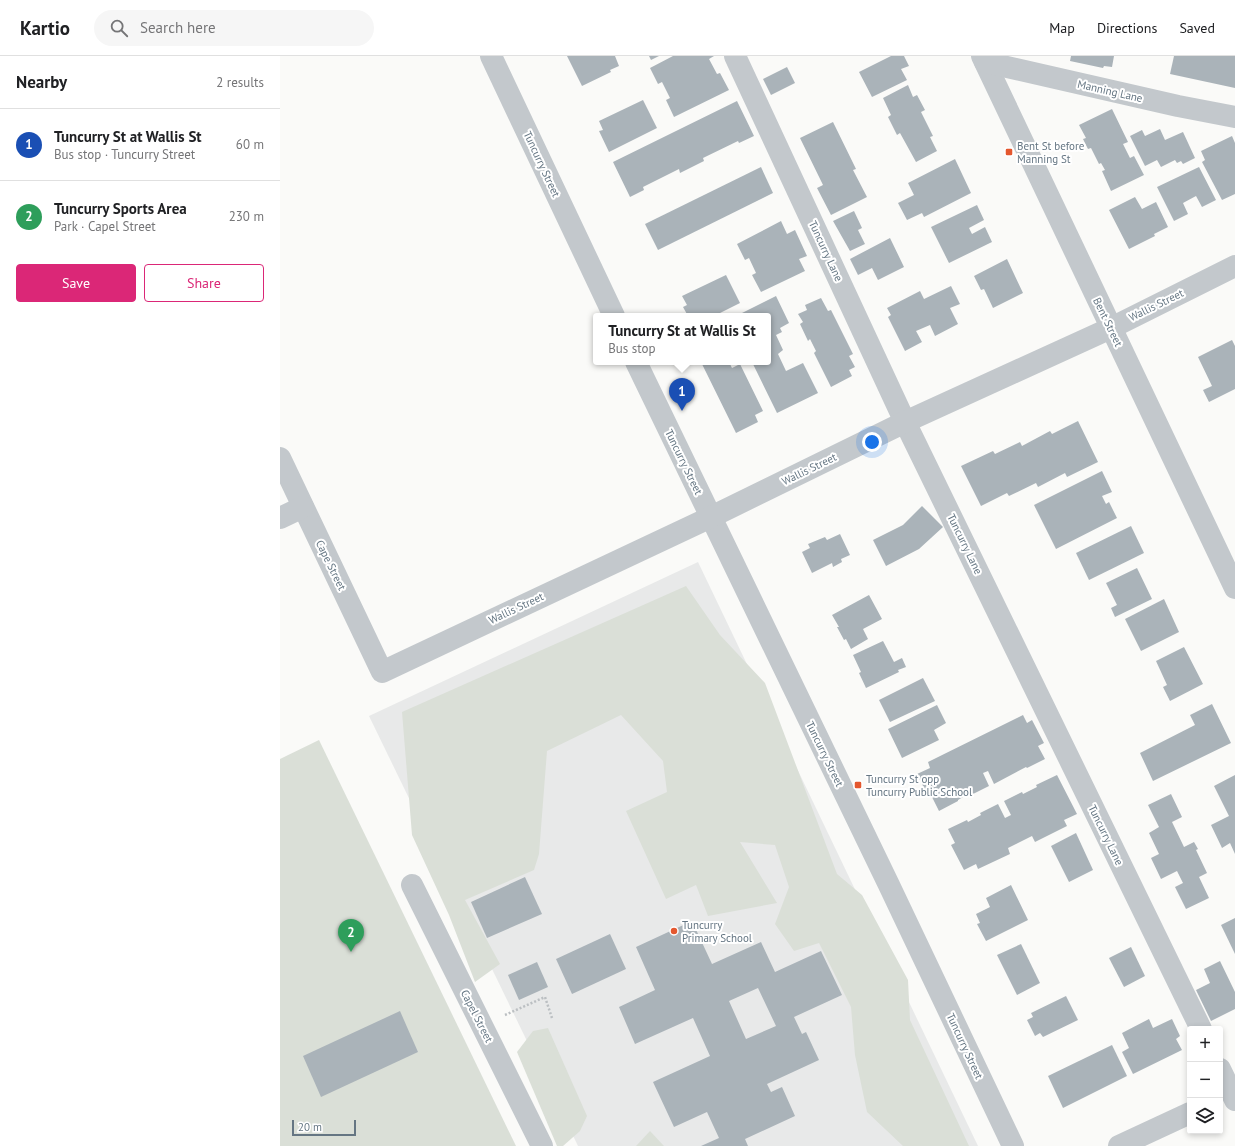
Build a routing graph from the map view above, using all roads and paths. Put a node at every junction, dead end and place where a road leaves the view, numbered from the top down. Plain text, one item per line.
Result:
1 (491, 56) edge
2 (735, 56) edge
3 (983, 59) edge
4 (1235, 117) edge
5 (1235, 266) edge
6 (613, 313) edge
7 (1111, 328) junction
8 (637, 365) edge
9 (906, 422) junction
10 (280, 458) edge
11 (302, 507) junction
12 (711, 517) junction
13 (280, 518) edge
14 (1235, 588) edge
15 (382, 672) joint
16 (412, 885) dead end
17 (505, 1015) dead end
18 (552, 1018) dead end
19 (1200, 1026) edge
20 (1223, 1077) edge
21 (1230, 1096) edge
22 (1187, 1114) edge
23 (542, 1146) edge
24 (1013, 1146) edge
25 (1119, 1146) edge

1 - 6 street, Tuncurry Street
2 - 9 street, Tuncurry Lane
3 - 4 street, Manning Lane
3 - 7 street, Bent Street
5 - 7 street, Wallis Street
7 - 9 street, Wallis Street
7 - 14 street, Bent Street
8 - 12 street, Tuncurry Street
9 - 12 street, Wallis Street
9 - 19 street, Tuncurry Lane
10 - 11 street, Cape Street
11 - 13 street
11 - 15 street, Cape Street
12 - 15 street, Wallis Street
12 - 24 street, Tuncurry Street
16 - 23 street, Capel Street
17 - 18 path
20 - 21 street
22 - 25 street

